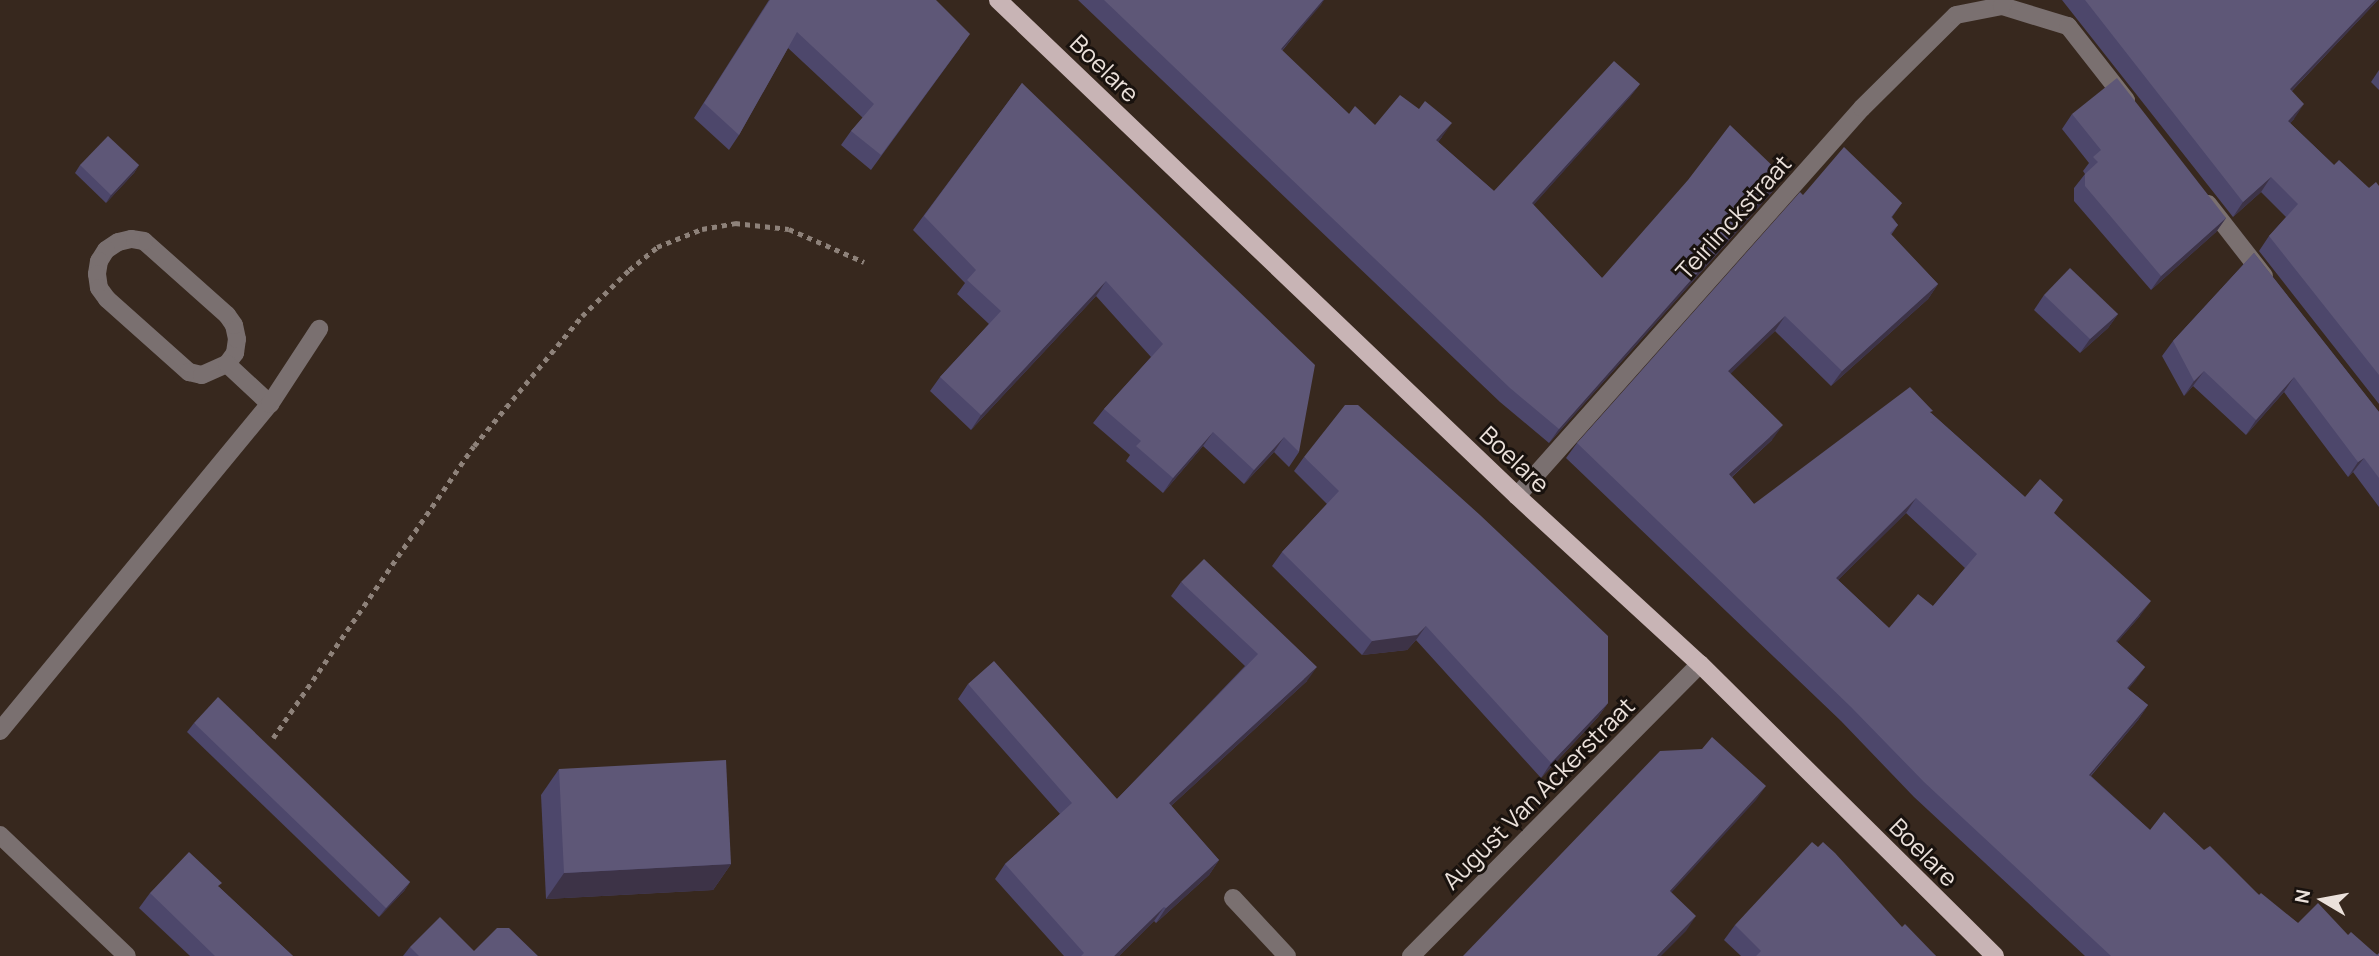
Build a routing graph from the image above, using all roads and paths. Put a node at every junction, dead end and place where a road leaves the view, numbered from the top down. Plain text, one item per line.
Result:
1 (999, 0) edge
2 (2003, 3) edge
3 (2137, 114) edge
4 (2198, 191) edge
5 (864, 262) dead end
6 (2275, 290) edge
7 (319, 329) dead end
8 (227, 364) junction
9 (270, 404) junction
10 (1517, 496) junction
11 (1699, 664) junction
12 (0, 731) edge
13 (273, 738) dead end
14 (0, 835) edge
15 (1233, 898) dead end
16 (122, 955) edge
17 (1287, 956) edge
18 (1411, 956) edge
19 (1995, 956) edge

1 - 10 main road, Boelare
2 - 3 street
2 - 10 street, Teirlinckstraat
4 - 6 street
5 - 13 path
7 - 9 street
8 - 8 street
8 - 9 street
9 - 12 street
10 - 11 main road, Boelare
11 - 18 street, August Van Ackerstraat
11 - 19 main road, Boelare
14 - 16 street
15 - 17 street

